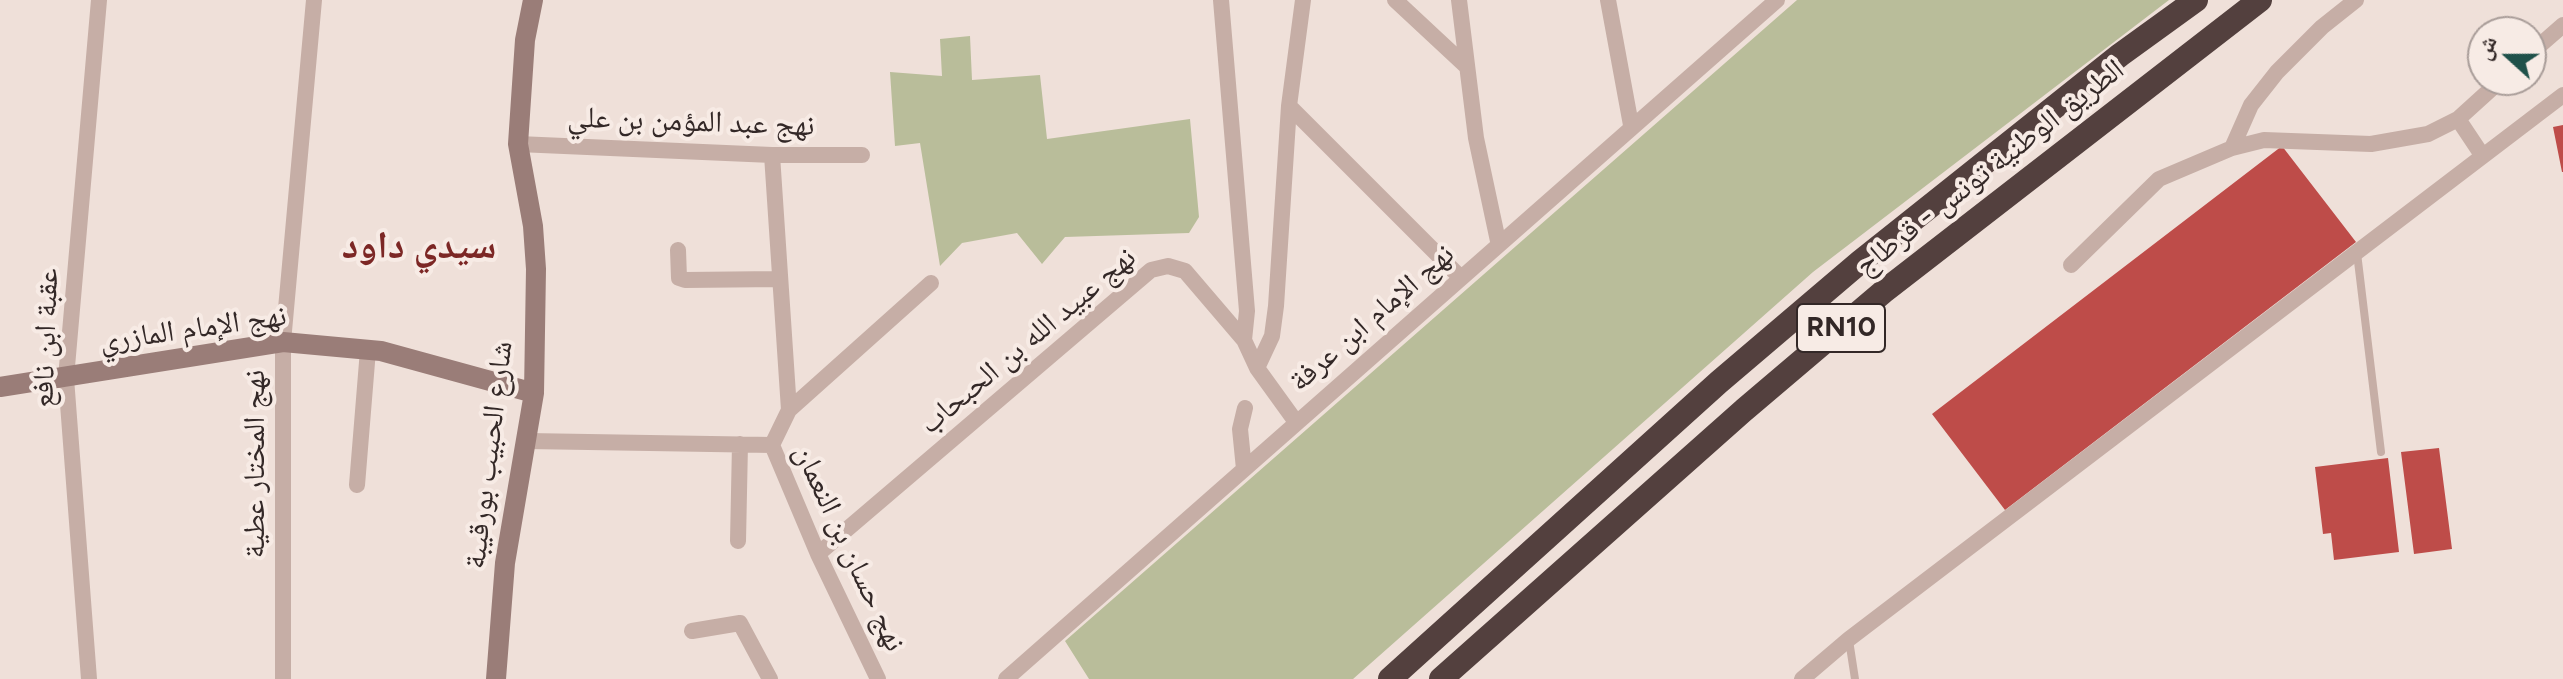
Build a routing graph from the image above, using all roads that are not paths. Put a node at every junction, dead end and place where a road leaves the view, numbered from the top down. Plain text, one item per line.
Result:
1 (99, 0) edge
2 (314, 0) edge
3 (533, 0) edge
4 (1221, 0) edge
5 (1303, 0) edge
6 (1395, 0) edge
7 (1459, 0) edge
8 (1608, 0) edge
9 (1777, 0) edge
10 (2196, 0) edge
11 (2260, 0) edge
12 (2356, 0) edge
13 (2563, 25) edge
14 (2547, 39) edge
15 (1467, 67) junction
16 (2563, 95) edge
17 (2483, 96) edge
18 (1289, 106) junction
19 (2458, 119) junction
20 (1631, 125) junction
21 (518, 144) junction
22 (2232, 148) junction
23 (772, 155) junction
24 (862, 155) dead end
25 (2482, 155) junction
26 (1498, 241) junction
27 (678, 250) dead end
28 (2357, 253) junction
29 (2071, 265) dead end
30 (1461, 278) junction
31 (779, 279) junction
32 (931, 283) dead end
33 (1244, 340) junction
34 (283, 342) junction
35 (368, 350) junction
36 (1257, 368) junction
37 (66, 378) junction
38 (0, 387) edge
39 (534, 393) junction
40 (1245, 408) dead end
41 (789, 410) junction
42 (1296, 422) junction
43 (527, 441) junction
44 (740, 444) junction
45 (772, 445) junction
46 (2381, 452) dead end
47 (1244, 469) junction
48 (357, 485) dead end
49 (738, 541) dead end
50 (818, 554) junction
51 (692, 631) dead end
52 (1849, 639) junction
53 (89, 679) edge
54 (283, 679) edge
55 (496, 679) edge
56 (770, 679) edge
57 (878, 679) edge
58 (1006, 679) edge
59 (1390, 679) edge
60 (1441, 679) edge
61 (1802, 679) edge
62 (1855, 679) edge

1 - 37 street, عقبة ابن نافع
2 - 34 street, نهج المختار عطية
3 - 21 street, شارع الحبيب بورقيبة
4 - 33 street
5 - 18 street
6 - 15 street
7 - 15 street
8 - 20 street
9 - 20 street, نهج الإمام ابن عرفة
10 - 59 highway, الطريق الوطنية تونس - قرطاج / RN10
11 - 60 highway, الطريق الوطنية تونس - قرطاج / RN10
12 - 22 street
13 - 14 street
15 - 26 street
16 - 25 street
17 - 19 street
18 - 30 street
18 - 36 street
19 - 22 street
19 - 25 street
20 - 26 street, نهج الإمام ابن عرفة
21 - 23 street, نهج عبد المؤمن بن علي
21 - 39 street, شارع الحبيب بورقيبة
22 - 29 street
23 - 24 street, نهج عبد المؤمن بن علي
23 - 31 street
25 - 28 street
26 - 30 street, نهج الإمام ابن عرفة
27 - 31 street
28 - 46 lane
28 - 52 street
30 - 42 street, نهج الإمام ابن عرفة
31 - 41 street
32 - 41 street
33 - 36 street, نهج عبيد الله بن الحبحاب
33 - 50 street, نهج عبيد الله بن الحبحاب
34 - 35 street, نهج الإمام المازري
34 - 37 street, نهج الإمام المازري
34 - 54 street, نهج المختار عطية
35 - 39 street, نهج الإمام المازري
35 - 48 street
36 - 42 street, نهج عبيد الله بن الحبحاب
37 - 38 street, نهج الإمام المازري
37 - 53 street, عقبة ابن نافع
39 - 43 street, شارع الحبيب بورقيبة
40 - 47 street
41 - 45 street
42 - 47 street, نهج الإمام ابن عرفة
43 - 44 street, نهج حسان بن النعمان
43 - 55 street, شارع الحبيب بورقيبة
44 - 45 street, نهج حسان بن النعمان
44 - 49 street
45 - 50 street, نهج حسان بن النعمان
47 - 58 street, نهج الإمام ابن عرفة
50 - 57 street, نهج حسان بن النعمان
51 - 56 street
52 - 61 street
52 - 62 lane

